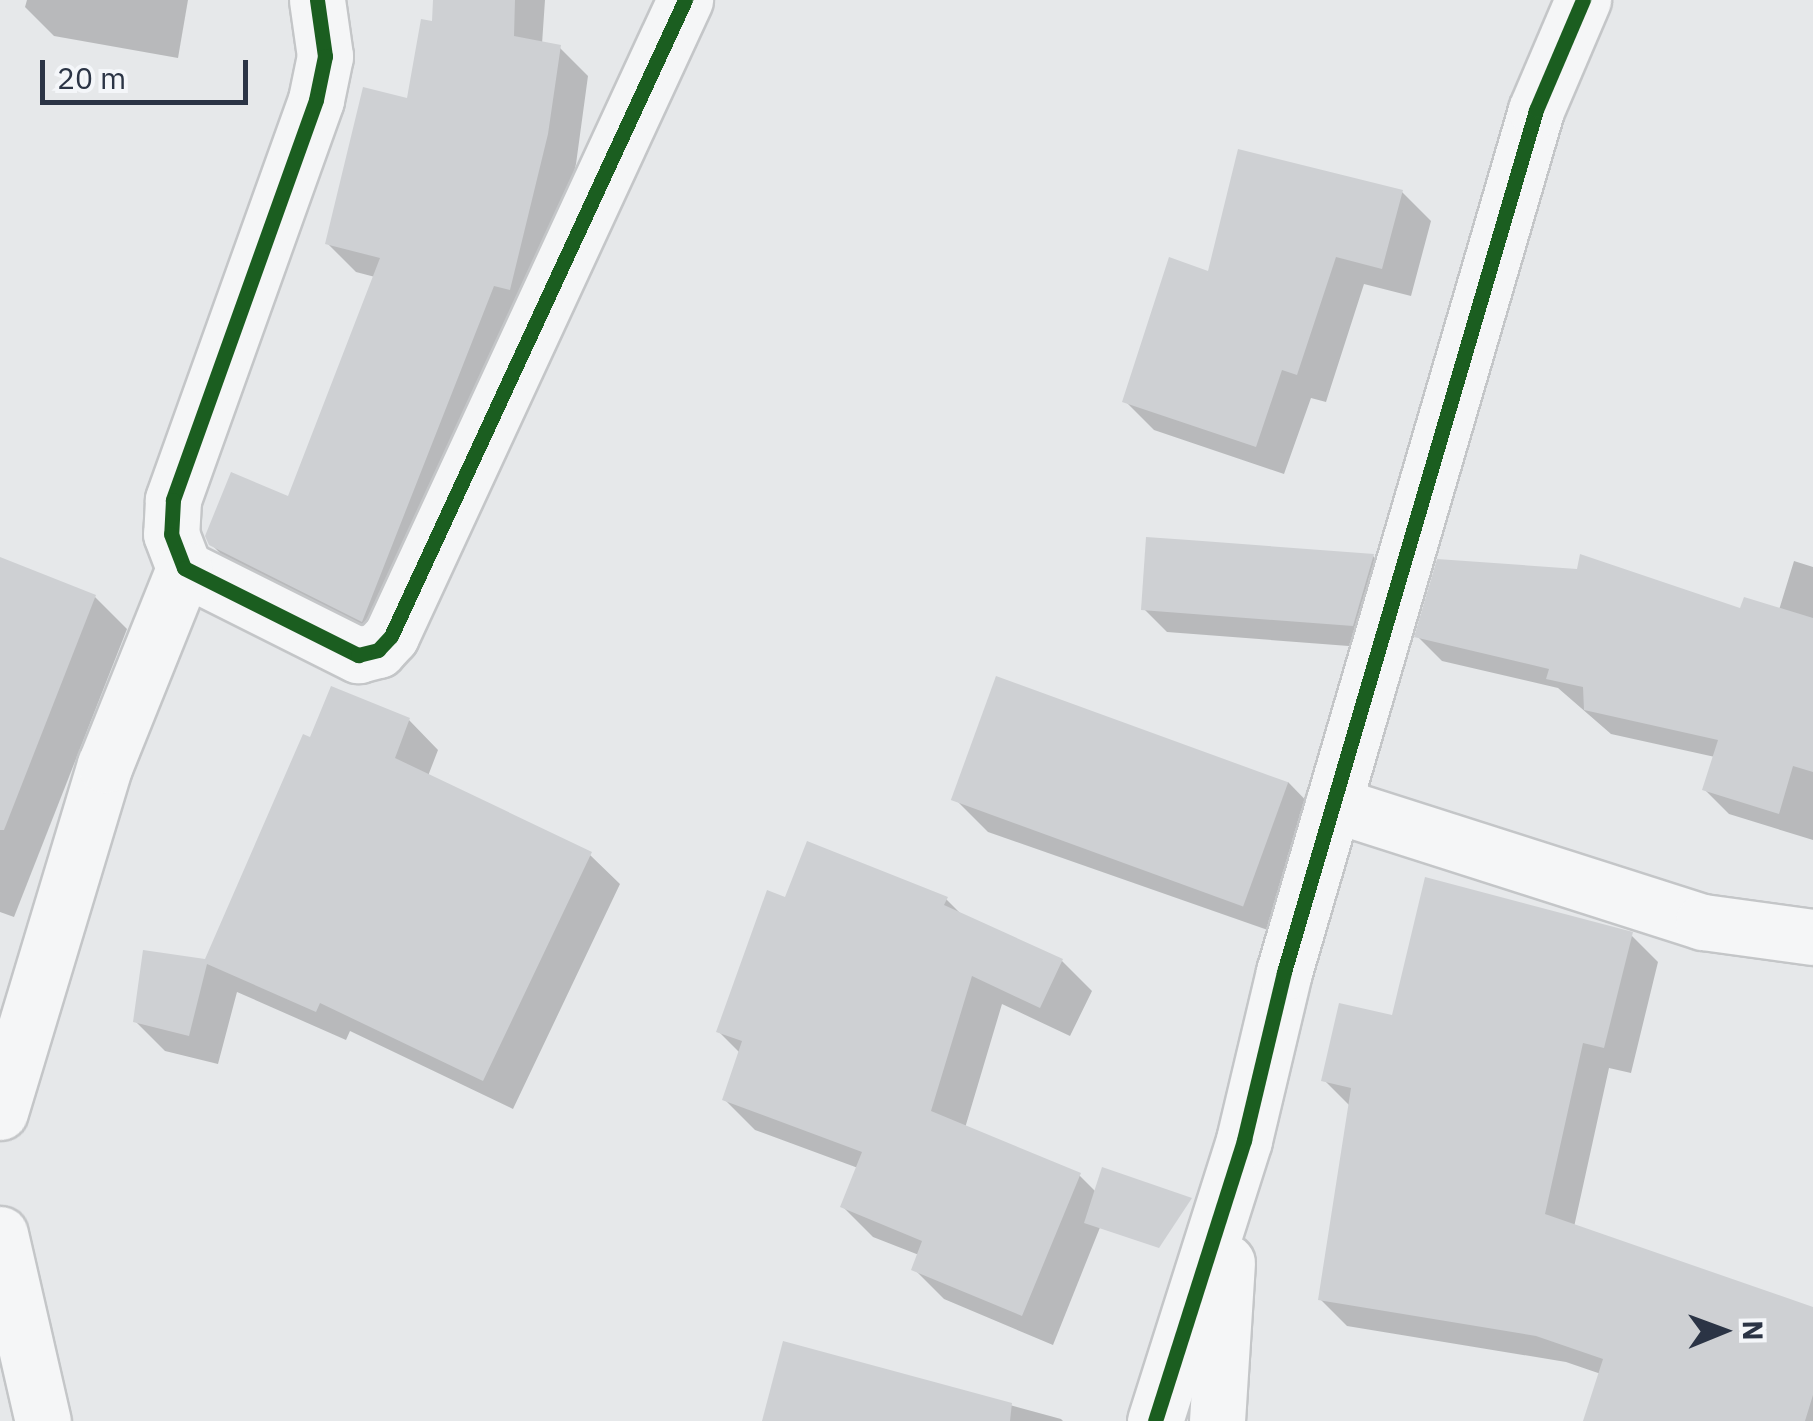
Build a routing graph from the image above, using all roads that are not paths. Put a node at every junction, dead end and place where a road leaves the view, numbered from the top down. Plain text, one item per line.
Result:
1 (317, 0) edge
2 (686, 0) edge
3 (1584, 0) edge
4 (184, 568) junction
5 (1333, 804) junction
6 (1813, 937) edge
7 (0, 1112) edge
8 (1244, 1140) junction
9 (0, 1234) edge
10 (43, 1421) edge
11 (1155, 1421) edge
12 (1217, 1421) edge

1 - 4 street
2 - 4 street
3 - 5 street
4 - 7 street
5 - 6 street
5 - 8 street
8 - 11 street
8 - 12 street
9 - 10 street

